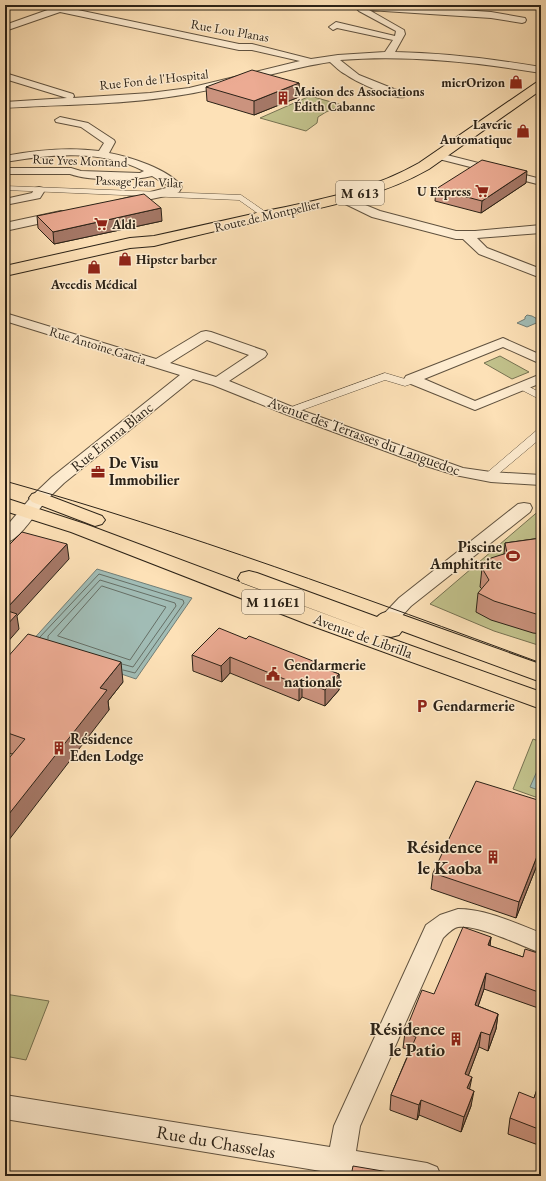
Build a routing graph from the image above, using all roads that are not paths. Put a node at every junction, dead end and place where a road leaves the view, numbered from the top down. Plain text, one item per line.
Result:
1 (40, 5) edge
2 (357, 6) edge
3 (59, 9) junction
4 (522, 20) dead end
5 (333, 27) dead end
6 (5, 28) edge
7 (398, 39) junction
8 (389, 54) junction
9 (333, 59) junction
10 (311, 61) junction
11 (541, 70) edge
12 (5, 76) edge
13 (541, 85) edge
14 (401, 95) dead end
15 (79, 100) junction
16 (5, 105) edge
17 (60, 120) dead end
18 (103, 154) junction
19 (438, 156) junction
20 (5, 159) edge
21 (5, 171) edge
22 (154, 172) junction
23 (541, 182) edge
24 (5, 188) edge
25 (39, 190) junction
26 (157, 195) junction
27 (341, 198) junction
28 (5, 202) edge
29 (112, 204) edge
30 (73, 213) edge
31 (266, 215) junction
32 (8, 223) edge
33 (541, 228) edge
34 (466, 235) junction
35 (154, 241) junction
36 (5, 271) edge
37 (541, 274) edge
38 (5, 279) edge
39 (5, 316) edge
40 (541, 360) edge
41 (159, 363) junction
42 (192, 373) junction
43 (541, 378) edge
44 (413, 380) junction
45 (218, 382) junction
46 (522, 386) junction
47 (541, 398) edge
48 (290, 411) junction
49 (541, 432) edge
50 (494, 473) dead end
51 (541, 480) edge
52 (5, 495) edge
53 (5, 504) edge
54 (34, 505) junction
55 (524, 508) dead end
56 (5, 538) edge
57 (380, 628) junction
58 (541, 674) edge
59 (541, 685) edge
60 (541, 701) edge
61 (541, 943) edge
62 (5, 1107) edge
63 (338, 1162) junction
64 (427, 1176) edge

1 - 3 street, Rue Lou Planas
2 - 4 street
2 - 7 street
3 - 6 street
3 - 10 street, Rue Lou Planas
5 - 7 street
7 - 8 street
8 - 9 street, Rue Fon de l'Hospital
8 - 11 street, Rue Fon de l'Hospital
9 - 10 street, Rue Fon de l'Hospital
9 - 14 street
10 - 15 street, Rue Fon de l'Hospital
12 - 15 street
13 - 19 main road, Route de Montpellier / M 613
15 - 16 street, Rue Fon de l'Hospital
17 - 18 street
18 - 20 street
18 - 22 street
19 - 23 street
19 - 27 main road, Route de Montpellier / M 613
21 - 22 street, Rue Yves Montand
22 - 26 street
24 - 25 street, Passage Jean Vilar
25 - 26 street, Passage Jean Vilar
25 - 28 street
26 - 29 street
26 - 31 street, Passage Jean Vilar
27 - 31 main road, Route de Montpellier / M 613
27 - 34 street
30 - 32 street
31 - 35 main road, Route de Montpellier / M 613
33 - 34 street
34 - 37 street
35 - 36 main road, Route de Montpellier / M 613
35 - 38 main road, Route de Montpellier / M 613
39 - 41 street, Rue Antoine Garcia
40 - 44 street
41 - 42 street, Rue Antoine Garcia
41 - 45 street
42 - 45 street, Avenue des Terrasses du Languedoc
42 - 54 street, Rue Emma Blanc
43 - 46 street
44 - 46 street
44 - 48 street
45 - 48 street, Avenue des Terrasses du Languedoc
46 - 47 street
48 - 51 street, Avenue des Terrasses du Languedoc
49 - 50 street
52 - 54 main road, Avenue de Librilla / M 116E1
53 - 54 main road, Avenue de Librilla / M 116E1
54 - 56 street, Rue Emma Blanc
54 - 57 main road, Avenue de Librilla / M 116E1
54 - 57 main road, Avenue de Librilla / M 116E1
55 - 57 street
57 - 58 main road, M 116E1
57 - 59 main road, Avenue de Librilla / M 116E1
57 - 60 main road, Avenue de Librilla / M 116E1
61 - 63 street
62 - 63 street, Rue du Chasselas
63 - 64 street, Rue du Chasselas

